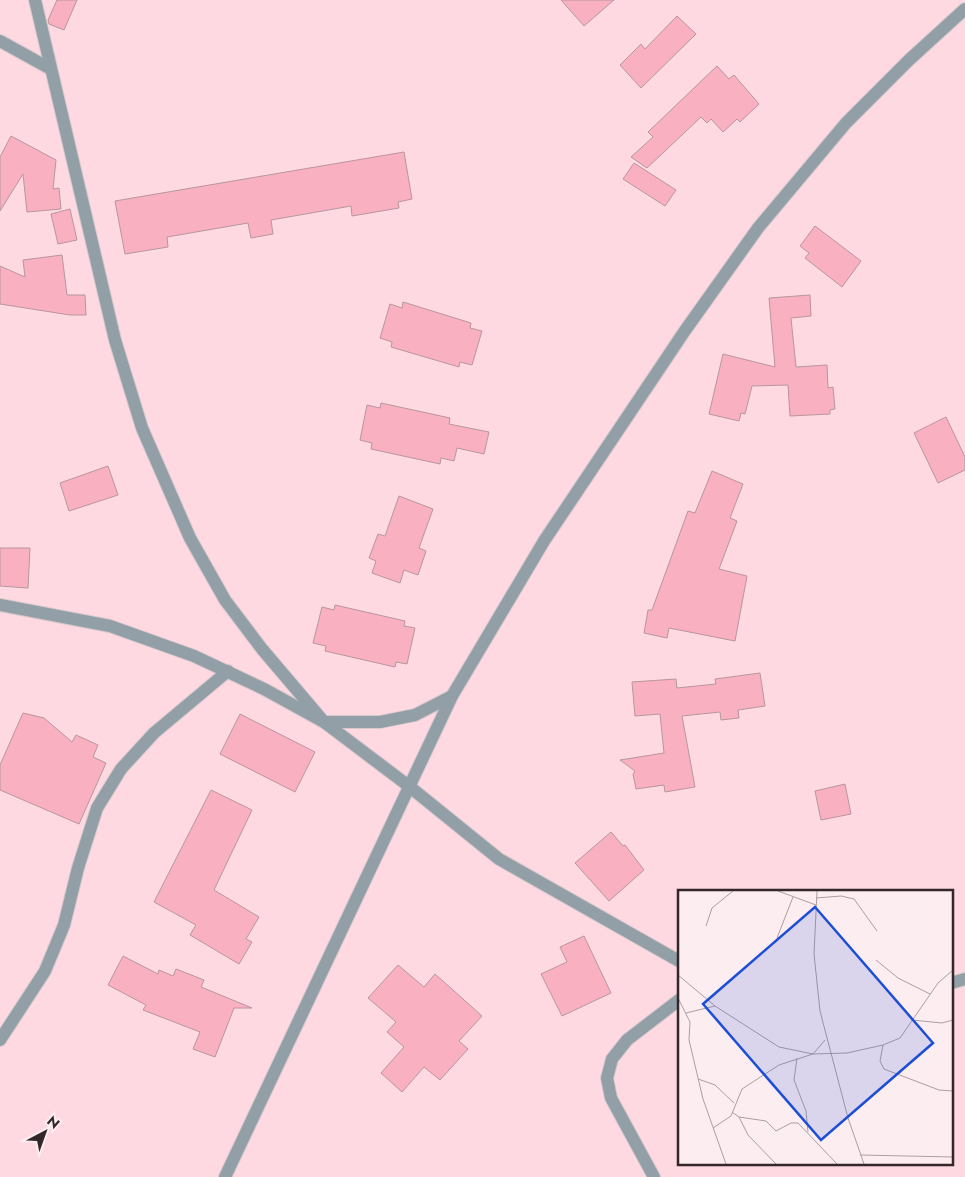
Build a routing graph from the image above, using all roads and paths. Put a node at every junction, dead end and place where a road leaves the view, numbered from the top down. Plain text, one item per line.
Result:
1 (35, 0) edge
2 (965, 9) edge
3 (0, 41) edge
4 (49, 68) junction
5 (0, 605) edge
6 (228, 671) junction
7 (452, 696) junction
8 (324, 722) junction
9 (410, 787) junction
10 (678, 960) edge
11 (678, 1001) edge
12 (0, 1040) edge
13 (225, 1177) edge
14 (654, 1177) edge

1 - 4 street
2 - 7 street
3 - 4 street
4 - 8 street
5 - 6 street
6 - 8 street
6 - 12 street
7 - 8 street
7 - 9 street
8 - 9 street
9 - 10 street
9 - 13 street
11 - 14 street

